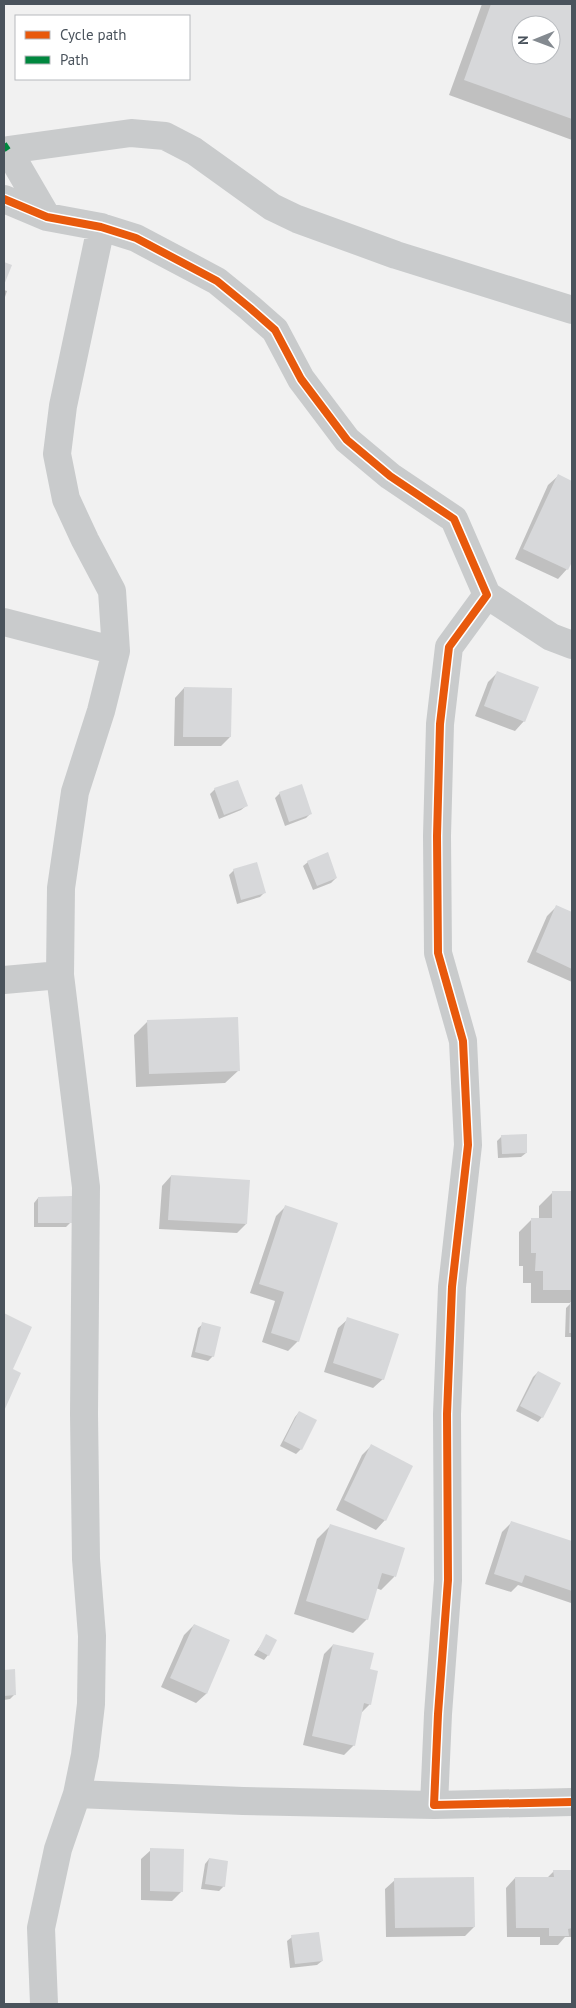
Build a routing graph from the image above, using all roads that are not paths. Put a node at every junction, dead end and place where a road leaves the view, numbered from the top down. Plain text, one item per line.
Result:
1 (4, 199) edge
2 (47, 217) junction
3 (102, 227) junction
4 (572, 310) edge
5 (487, 595) junction
6 (4, 622) edge
7 (572, 646) edge
8 (116, 651) junction
9 (60, 975) junction
10 (4, 980) edge
11 (77, 1794) junction
12 (572, 1802) edge
13 (434, 1805) junction
14 (44, 2004) edge

1 - 2 street
2 - 3 street
2 - 4 street
3 - 5 street
3 - 8 street
5 - 7 street
5 - 13 street
6 - 8 street
8 - 9 street
9 - 10 street
9 - 11 street
11 - 13 street
11 - 14 street
12 - 13 street

